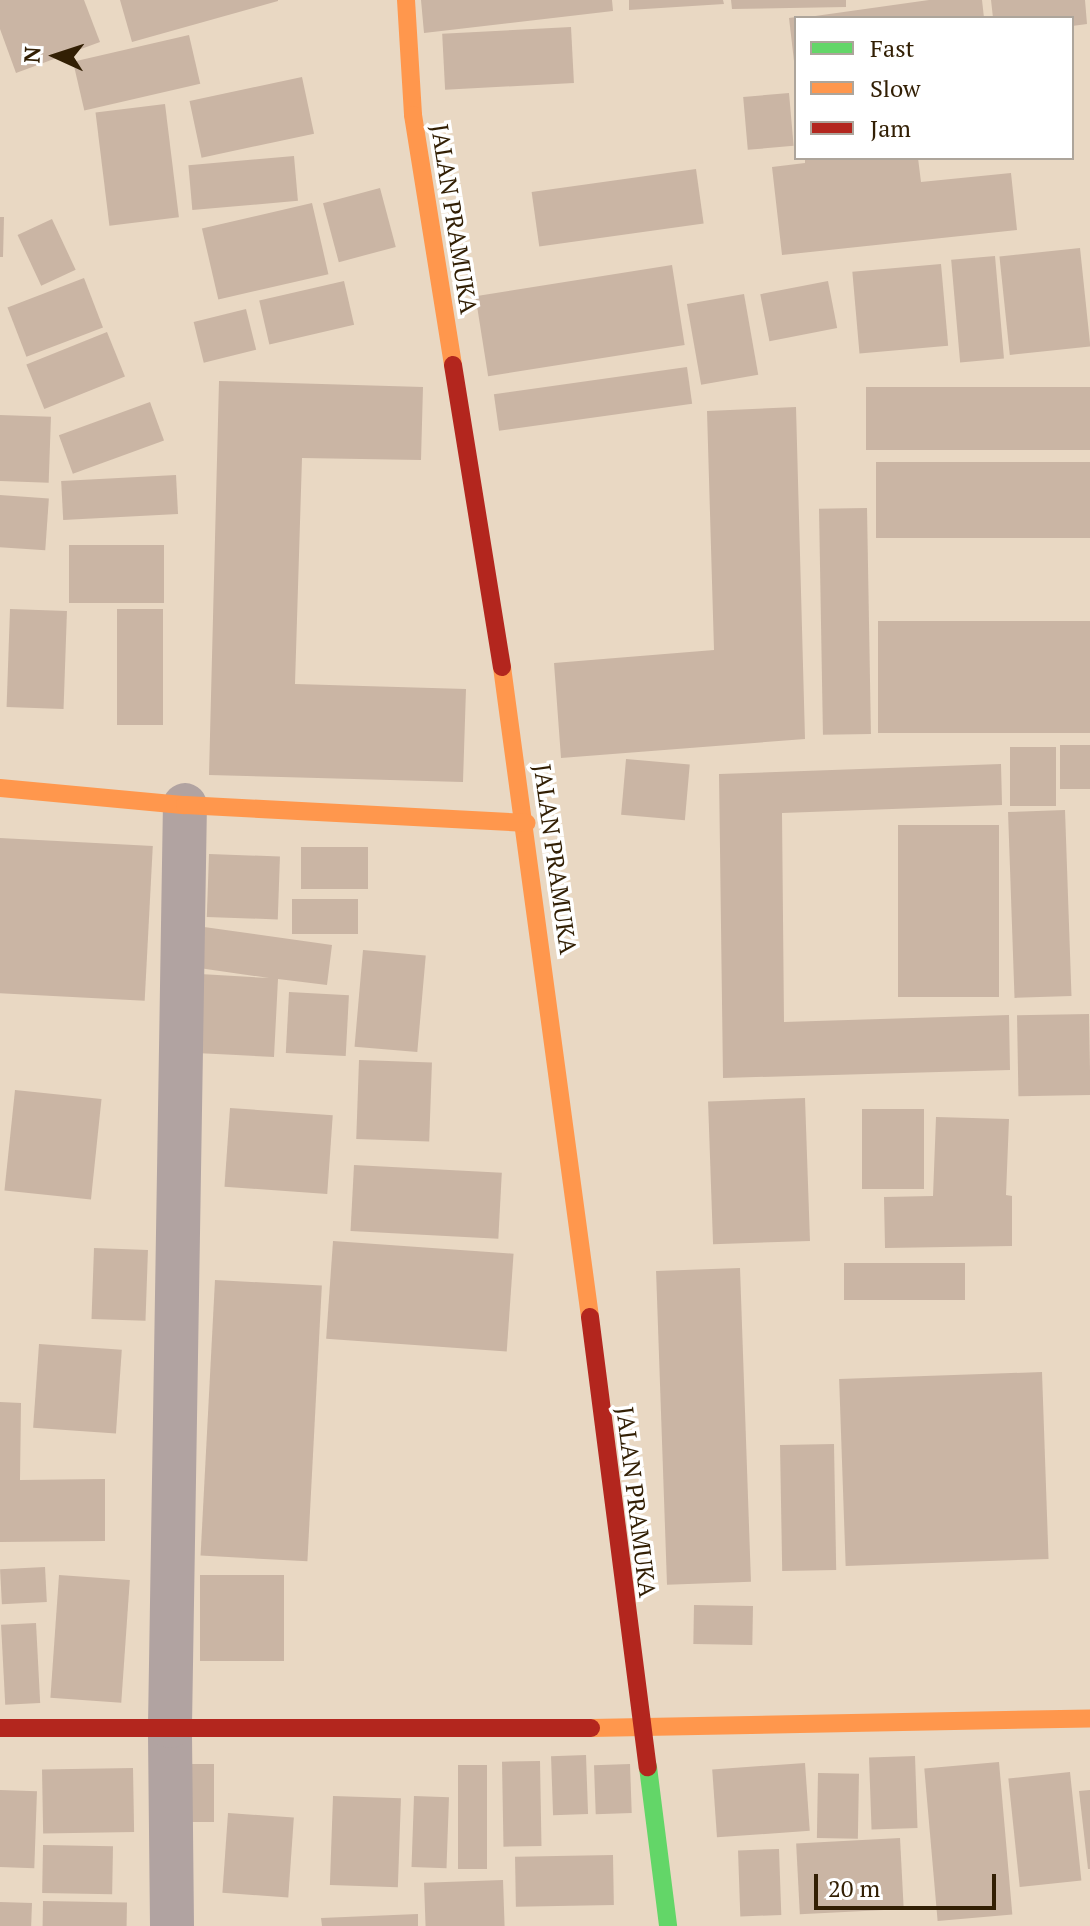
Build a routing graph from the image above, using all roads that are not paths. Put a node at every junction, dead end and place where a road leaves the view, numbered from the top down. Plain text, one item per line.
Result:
1 (406, 0) edge
2 (0, 788) edge
3 (185, 805) junction
4 (527, 823) junction
5 (1090, 1718) edge
6 (170, 1726) junction
7 (0, 1728) edge
8 (640, 1728) junction
9 (172, 1926) edge
10 (668, 1926) edge

1 - 4 street, JALAN PRAMUKA
2 - 3 street
3 - 4 street
3 - 6 street
4 - 8 street, JALAN PRAMUKA
5 - 8 street
6 - 7 street
6 - 8 street
6 - 9 street
8 - 10 street, JALAN PRAMUKA

